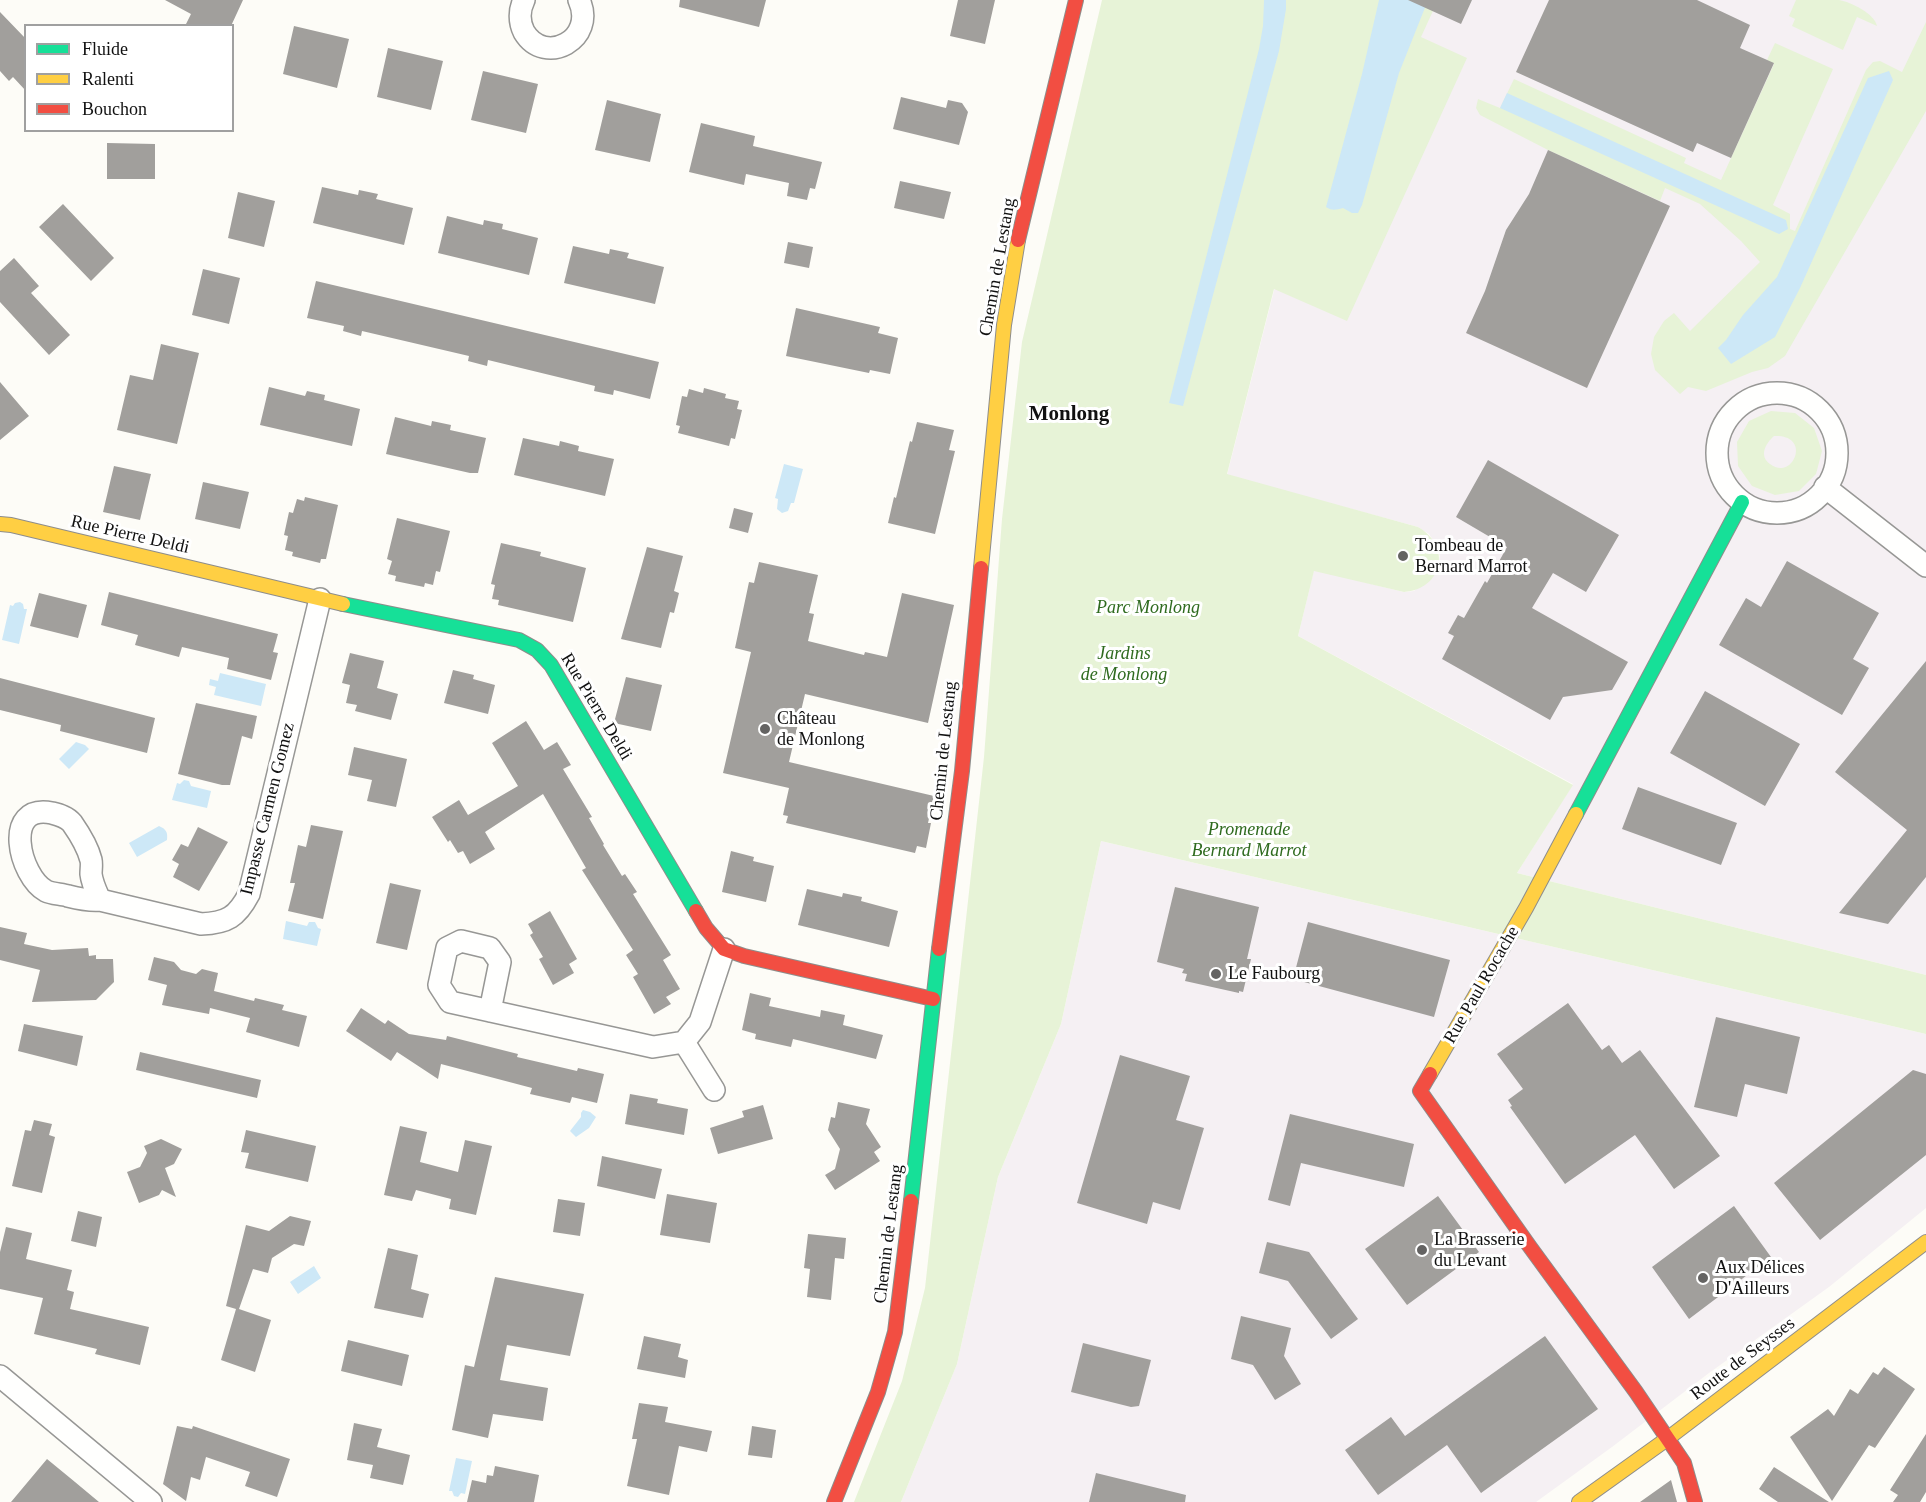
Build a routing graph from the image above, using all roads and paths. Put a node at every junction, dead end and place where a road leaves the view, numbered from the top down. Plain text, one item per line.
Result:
1 (524, 0) edge
2 (579, 0) edge
3 (1076, 0) edge
4 (1826, 487) junction
5 (1742, 502) junction
6 (0, 524) edge
7 (1926, 566) edge
8 (320, 599) junction
9 (100, 900) junction
10 (724, 949) junction
11 (933, 999) junction
12 (490, 1011) dead end
13 (684, 1042) junction
14 (714, 1090) dead end
15 (1926, 1242) edge
16 (0, 1376) edge
17 (1667, 1439) junction
18 (151, 1502) edge
19 (834, 1502) edge
20 (1579, 1502) edge
21 (1695, 1502) edge

1 - 2 street
3 - 11 street, Chemin de Lestang
4 - 5 street
4 - 5 street
4 - 7 street
5 - 17 street, Rue Paul Rocache
6 - 8 street, Rue Pierre Deldi
8 - 9 street, Impasse Carmen Gomez
8 - 10 street, Rue Pierre Deldi
9 - 9 street, Impasse Carmen Gomez
10 - 11 street
10 - 13 street
11 - 19 street, Chemin de Lestang
12 - 13 street
13 - 14 street
15 - 17 street, Route de Seysses
16 - 18 street
17 - 20 street, Route de Seysses
17 - 21 street

